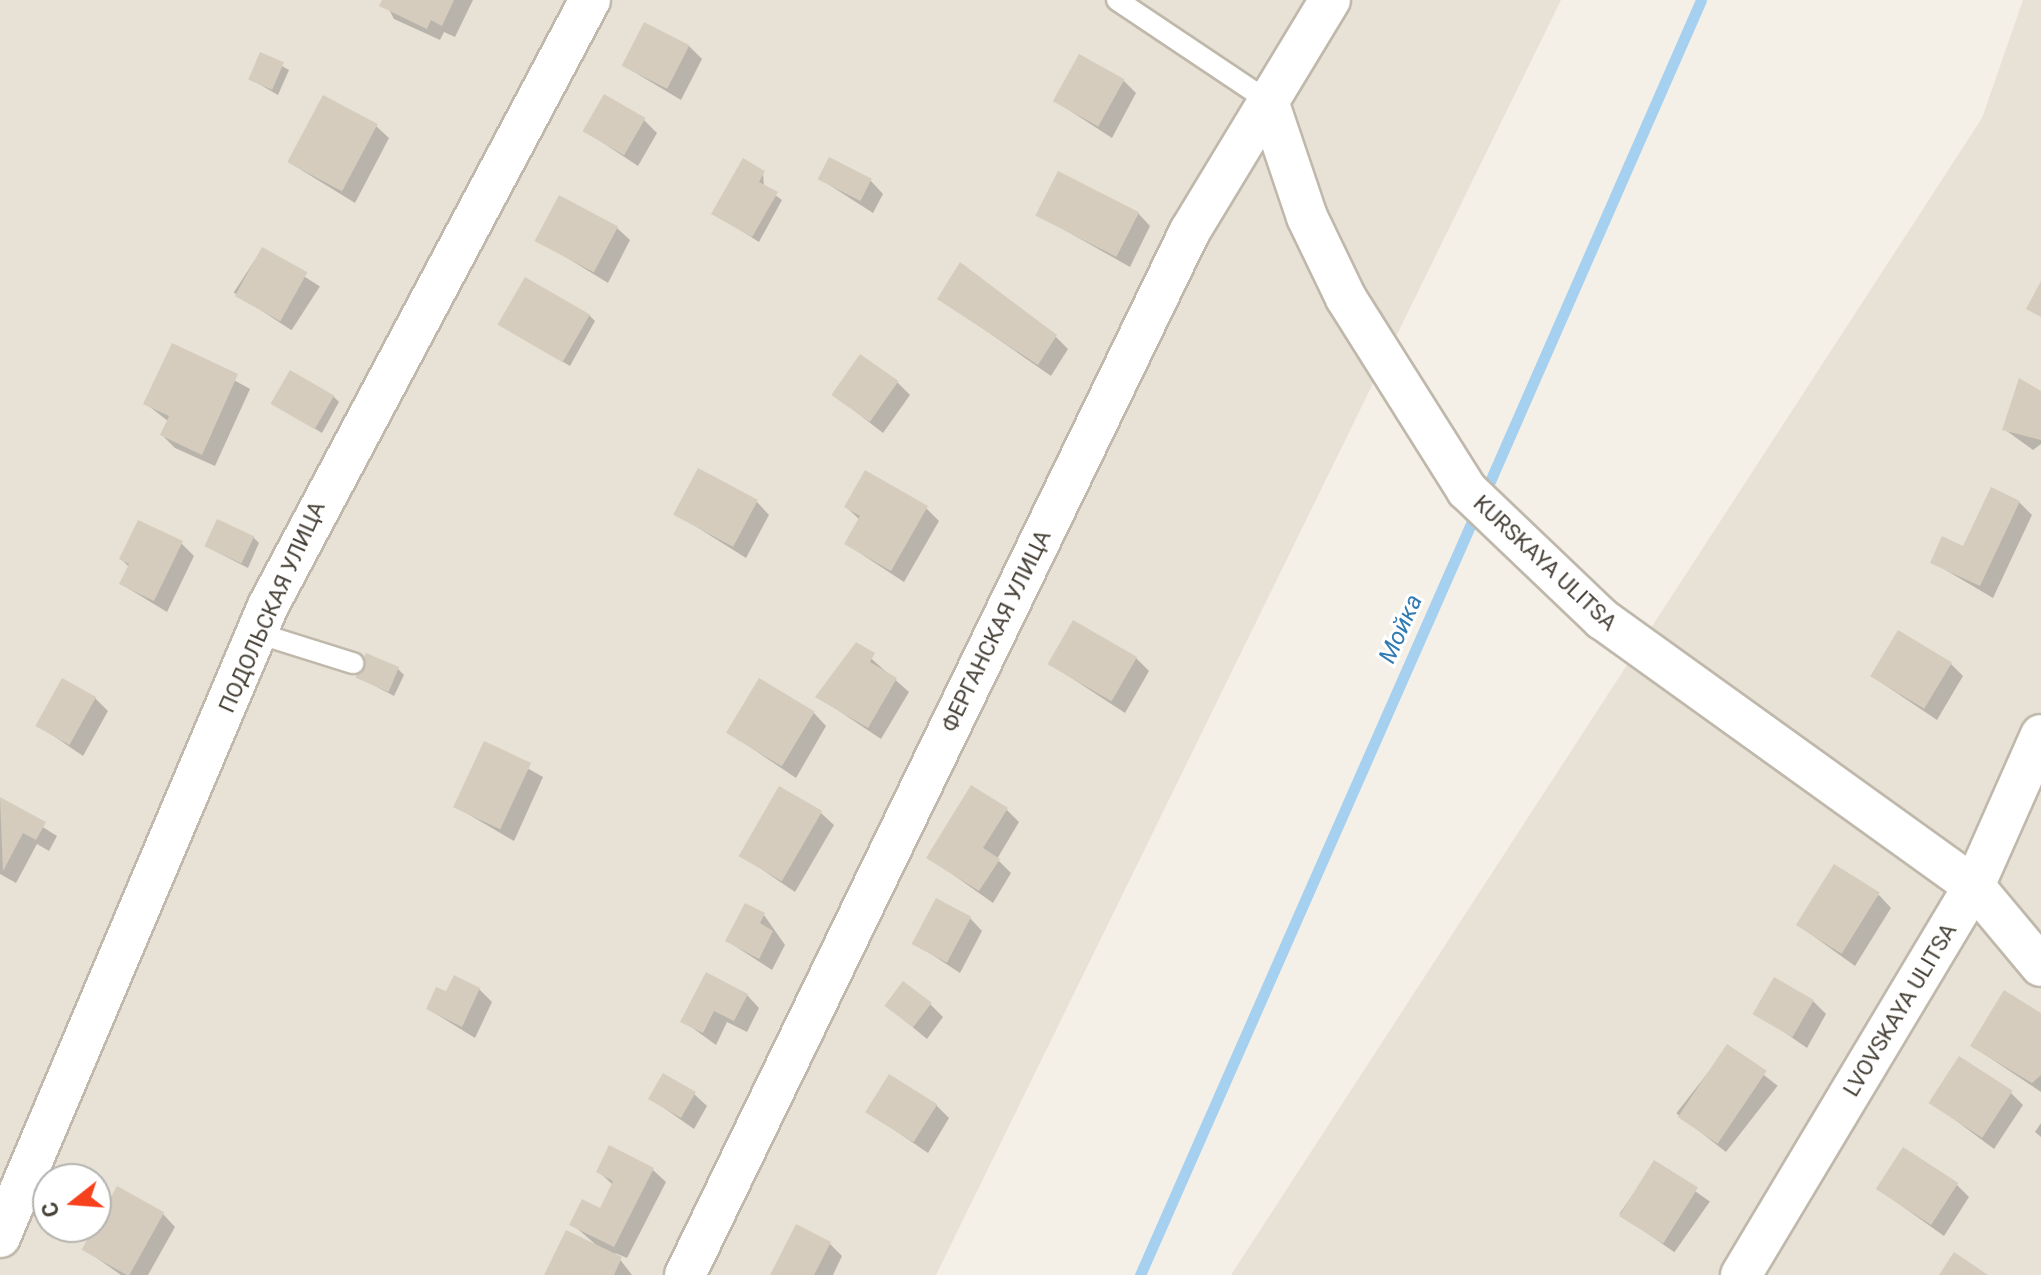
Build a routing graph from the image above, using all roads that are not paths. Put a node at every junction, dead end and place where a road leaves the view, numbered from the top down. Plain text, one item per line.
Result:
1 (590, 0) edge
2 (1117, 0) edge
3 (1330, 0) edge
4 (1268, 101) junction
5 (257, 633) junction
6 (353, 663) dead end
7 (2041, 735) edge
8 (1974, 886) junction
9 (2041, 966) edge
10 (0, 1237) edge
11 (685, 1275) edge
12 (1741, 1275) edge

1 - 5 street, ПОДОЛЬСКАЯ УЛИЦА
2 - 4 lane
3 - 4 street, ФЕРГАНСКАЯ УЛИЦА
4 - 8 street, KURSKAYA ULITSA
4 - 11 street, ФЕРГАНСКАЯ УЛИЦА
5 - 6 lane
5 - 10 street, ПОДОЛЬСКАЯ УЛИЦА
7 - 8 street, LVOVSKAYA ULITSA
8 - 9 street, KURSKAYA ULITSA
8 - 12 street, LVOVSKAYA ULITSA

